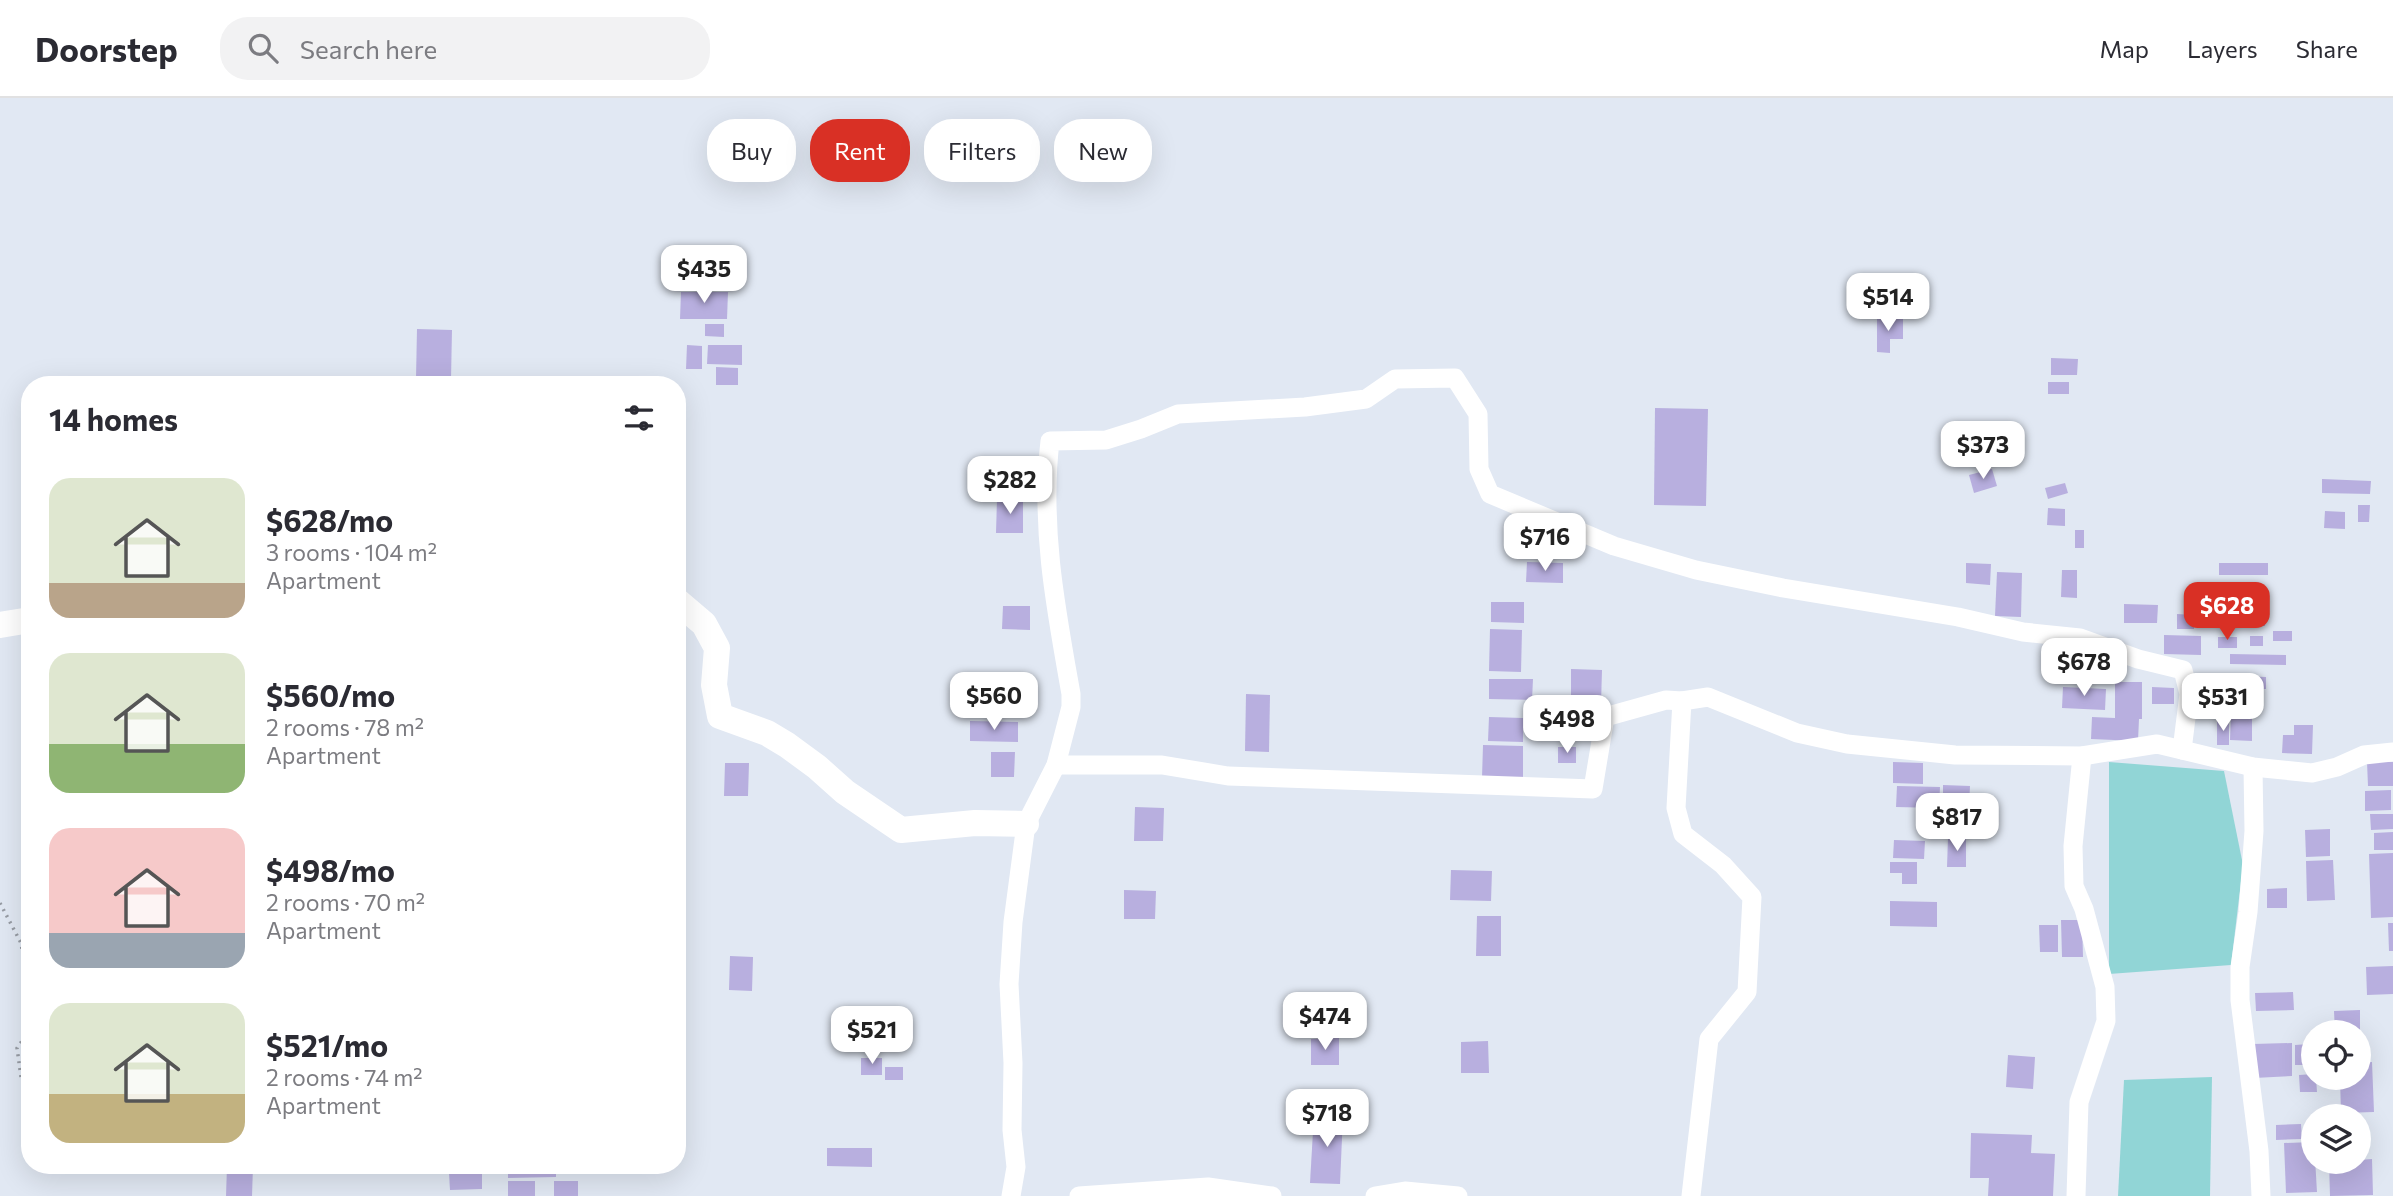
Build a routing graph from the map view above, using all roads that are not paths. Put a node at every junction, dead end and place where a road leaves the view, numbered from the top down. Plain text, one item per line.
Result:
1 (686, 609) edge
2 (21, 622) edge
3 (0, 625) edge
4 (1682, 701) junction
5 (2182, 750) junction
6 (2393, 752) edge
7 (2082, 756) junction
8 (1056, 765) junction
9 (2253, 766) junction
10 (1026, 824) junction
11 (1011, 1196) edge
12 (1079, 1196) edge
13 (1272, 1196) edge
14 (1375, 1196) edge
15 (1458, 1196) edge
16 (1691, 1196) edge
17 (2076, 1196) edge
18 (2261, 1196) edge

1 - 10 street
2 - 3 street
4 - 7 street
4 - 8 street
4 - 16 street
5 - 7 street
5 - 8 street
5 - 9 street
6 - 9 street
7 - 17 street
8 - 10 street
9 - 18 street
10 - 11 street
12 - 13 street
14 - 15 street

